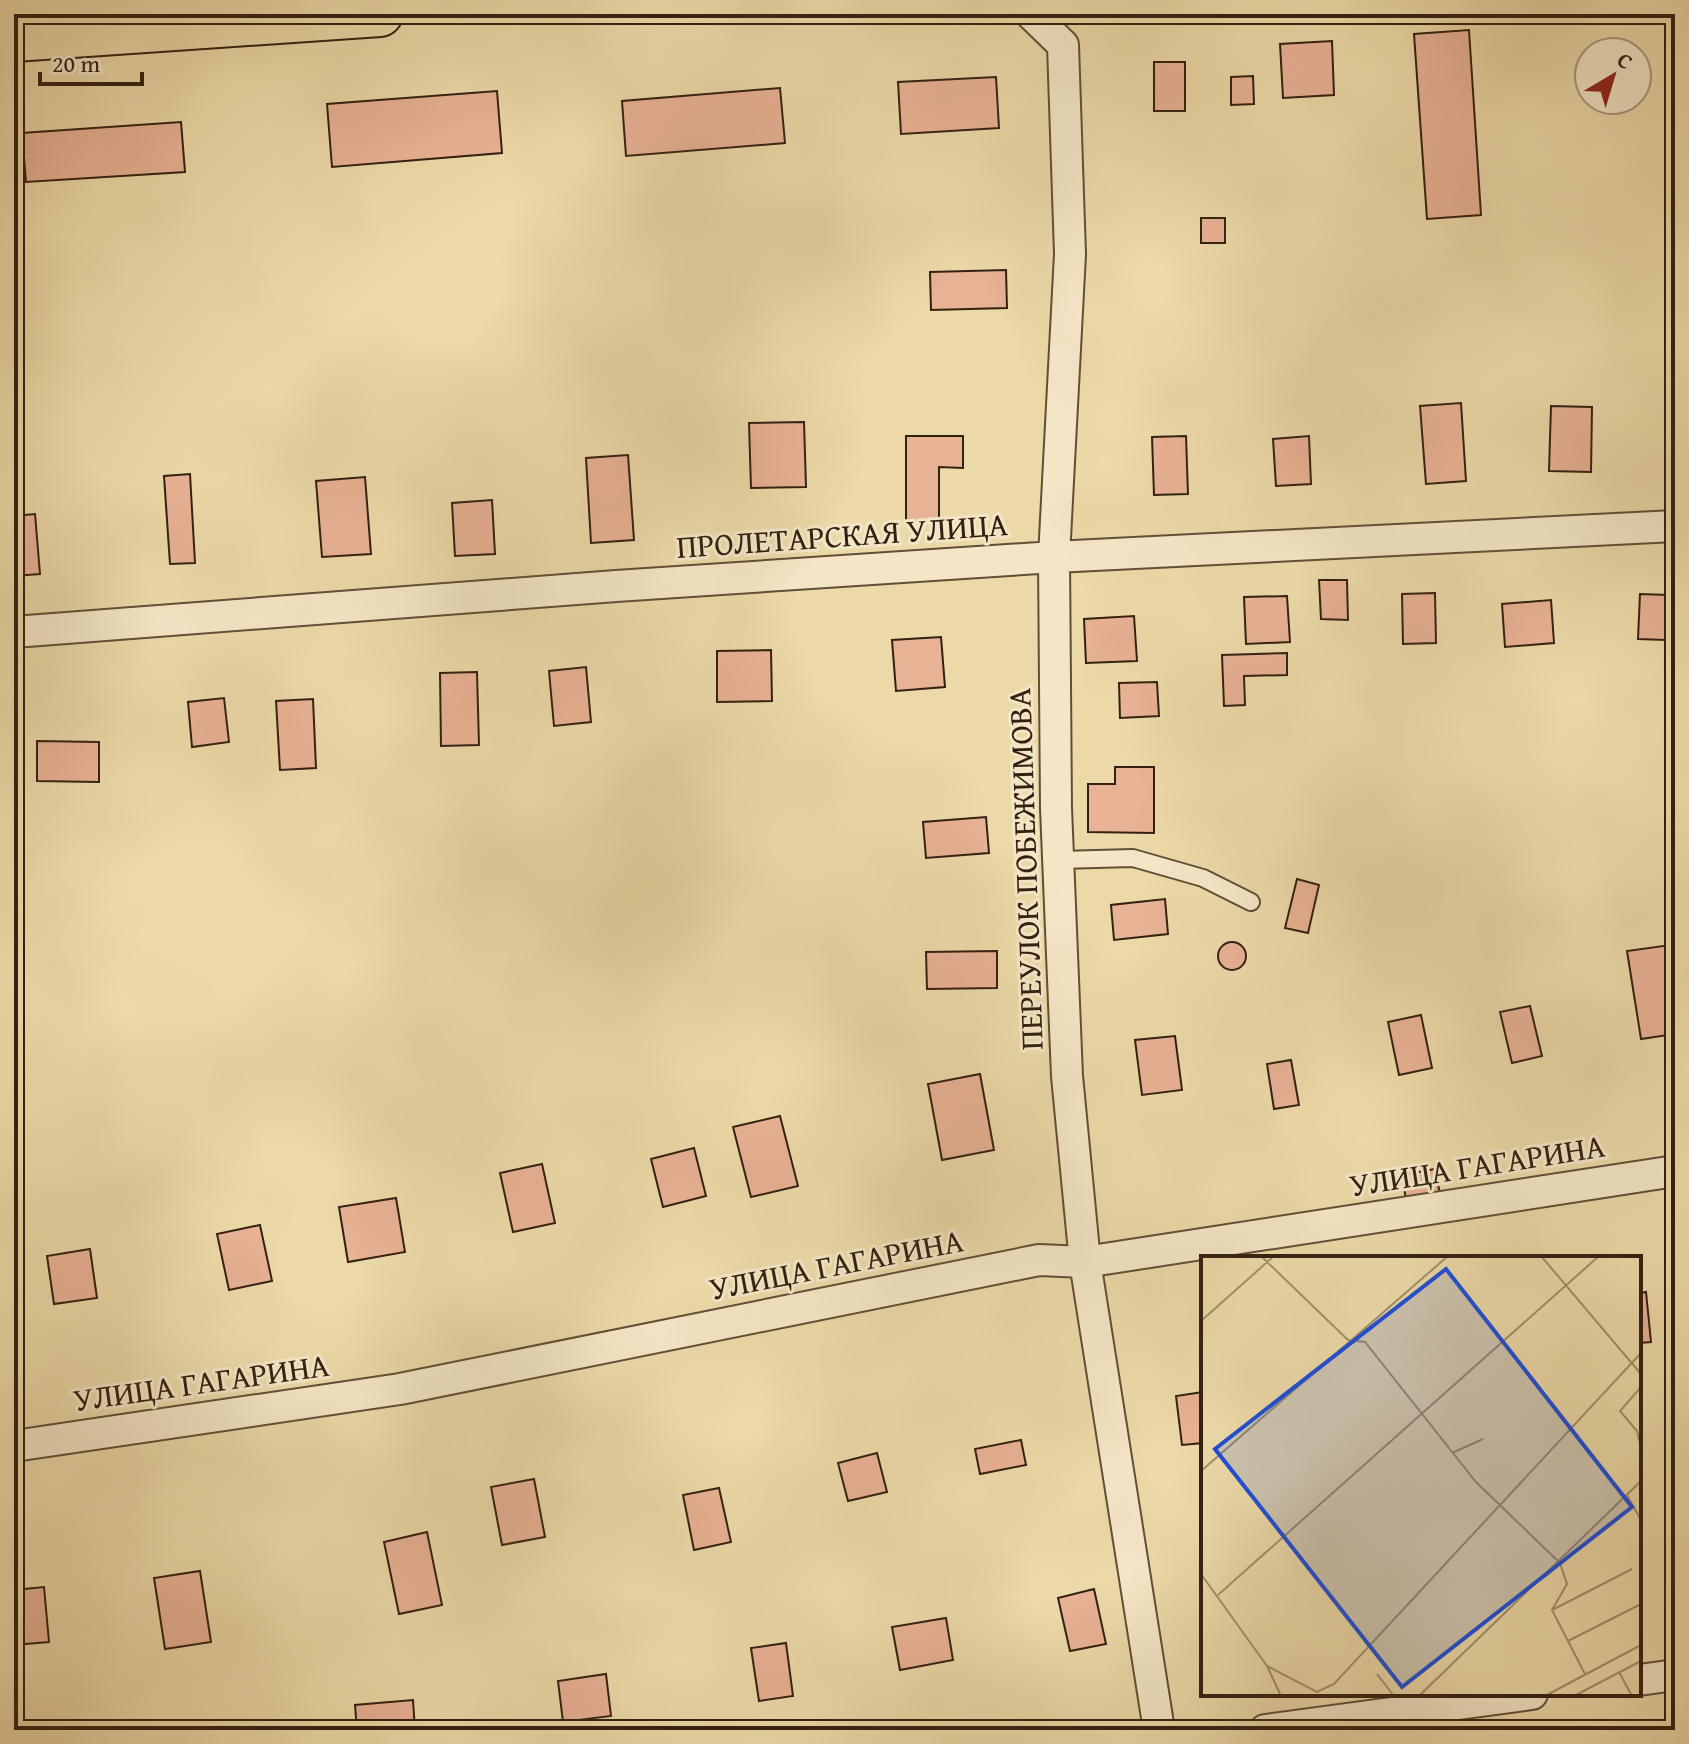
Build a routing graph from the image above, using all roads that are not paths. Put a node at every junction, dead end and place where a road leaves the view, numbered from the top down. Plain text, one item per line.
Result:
1 (380, 14) edge
2 (1031, 14) edge
3 (14, 39) edge
4 (1675, 526) edge
5 (1054, 557) junction
6 (14, 632) edge
7 (1059, 860) junction
8 (1251, 902) dead end
9 (1675, 1171) edge
10 (1085, 1262) junction
11 (14, 1446) edge
12 (1675, 1675) edge
13 (1641, 1680) edge
14 (1517, 1696) edge
15 (1159, 1730) edge
16 (1265, 1730) edge

1 - 3 main road
2 - 5 street, ПЕРЕУЛОК ПОБЕЖИМОВА
4 - 5 street, ПРОЛЕТАРСКАЯ УЛИЦА
5 - 6 street, ПРОЛЕТАРСКАЯ УЛИЦА
5 - 7 street, ПЕРЕУЛОК ПОБЕЖИМОВА
7 - 8 lane
7 - 10 street, ПЕРЕУЛОК ПОБЕЖИМОВА
9 - 10 street, УЛИЦА ГАГАРИНА
10 - 11 street, УЛИЦА ГАГАРИНА
10 - 15 street, ПЕРЕУЛОК ПОБЕЖИМОВА
12 - 13 street
14 - 16 street

